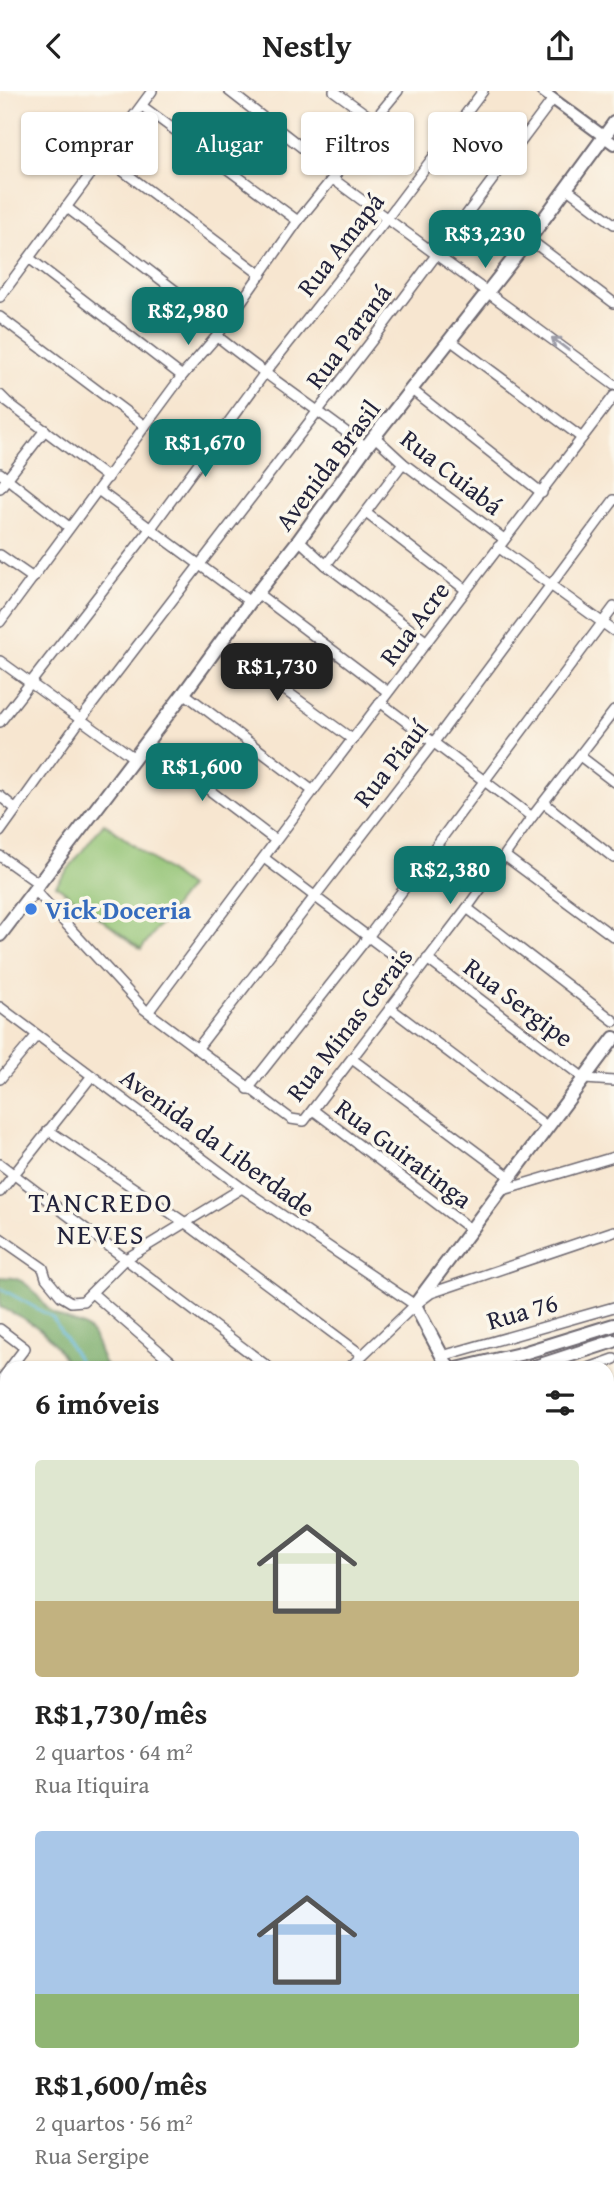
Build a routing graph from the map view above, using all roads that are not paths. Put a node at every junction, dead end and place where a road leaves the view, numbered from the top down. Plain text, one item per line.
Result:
1 (152, 91) edge
2 (229, 91) edge
3 (334, 91) edge
4 (398, 91) edge
5 (483, 91) edge
6 (542, 91) edge
7 (553, 99) junction
8 (142, 106) junction
9 (137, 112) edge
10 (363, 112) edge
11 (381, 112) edge
12 (614, 123) edge
13 (609, 140) edge
14 (89, 175) edge
15 (128, 175) edge
16 (335, 176) junction
17 (566, 188) junction
18 (66, 207) junction
19 (387, 217) junction
20 (298, 221) junction
21 (614, 224) edge
22 (528, 239) junction
23 (436, 254) junction
24 (29, 258) junction
25 (261, 275) junction
26 (489, 291) junction
27 (0, 297) edge
28 (614, 303) edge
29 (0, 317) edge
30 (223, 327) junction
31 (217, 336) junction
32 (450, 340) junction
33 (264, 374) junction
34 (182, 376) junction
35 (614, 385) edge
36 (412, 390) junction
37 (0, 395) edge
38 (614, 396) edge
39 (319, 410) junction
40 (145, 426) junction
41 (45, 430) junction
42 (582, 438) junction
43 (371, 442) junction
44 (403, 463) junction
45 (4, 476) edge
46 (108, 478) junction
47 (0, 488) edge
48 (98, 490) junction
49 (542, 493) junction
50 (614, 500) edge
51 (366, 513) junction
52 (69, 527) junction
53 (151, 528) junction
54 (504, 539) junction
55 (299, 540) junction
56 (498, 547) junction
57 (0, 555) edge
58 (199, 565) junction
59 (326, 565) junction
60 (33, 579) junction
61 (550, 585) junction
62 (466, 590) junction
63 (254, 598) junction
64 (614, 607) edge
65 (0, 622) edge
66 (603, 622) junction
67 (614, 631) edge
68 (428, 642) junction
69 (220, 643) junction
70 (0, 661) edge
71 (30, 683) junction
72 (388, 692) junction
73 (184, 693) junction
74 (380, 702) junction
75 (614, 711) edge
76 (81, 719) junction
77 (0, 722) edge
78 (352, 739) junction
79 (146, 742) junction
80 (434, 742) junction
81 (580, 756) junction
82 (134, 758) junction
83 (484, 781) junction
84 (614, 782) edge
85 (313, 791) junction
86 (0, 796) edge
87 (544, 803) junction
88 (16, 809) junction
89 (532, 817) junction
90 (0, 832) edge
91 (275, 840) junction
92 (0, 856) edge
93 (505, 856) junction
94 (264, 858) junction
95 (614, 858) edge
96 (36, 886) junction
97 (314, 897) junction
98 (467, 908) junction
99 (0, 935) edge
100 (368, 937) junction
101 (614, 937) edge
102 (427, 959) junction
103 (416, 973) junction
104 (0, 1007) edge
105 (390, 1008) junction
106 (149, 1011) junction
107 (614, 1021) edge
108 (37, 1035) junction
109 (614, 1038) edge
110 (197, 1049) junction
111 (352, 1059) junction
112 (91, 1077) junction
113 (0, 1079) edge
114 (585, 1079) junction
115 (614, 1081) edge
116 (248, 1089) junction
117 (313, 1110) junction
118 (291, 1119) joint
119 (548, 1127) junction
120 (48, 1130) junction
121 (614, 1157) edge
122 (0, 1164) edge
123 (14, 1175) junction
124 (510, 1177) junction
125 (242, 1188) junction
126 (0, 1192) edge
127 (500, 1192) junction
128 (184, 1222) junction
129 (470, 1229) junction
130 (614, 1231) edge
131 (0, 1238) edge
132 (124, 1259) junction
133 (92, 1293) junction
134 (415, 1305) junction
135 (614, 1307) edge
136 (614, 1325) edge
137 (0, 1329) edge
138 (614, 1341) edge
139 (362, 1355) junction
140 (442, 1356) junction
141 (15, 1361) edge
142 (171, 1361) edge
143 (260, 1361) edge
144 (356, 1361) edge
145 (445, 1361) edge
146 (488, 1361) edge
147 (553, 1361) edge

1 - 8 street
2 - 16 street
3 - 10 street
4 - 11 street
5 - 19 street, Rua Amapá
6 - 7 street
7 - 13 street
7 - 23 street, Rua Paraná
8 - 9 street
8 - 20 street
12 - 13 main road, Avenida Brasil
13 - 17 main road, Avenida Brasil
14 - 18 street
15 - 25 street
16 - 19 street
16 - 20 street
17 - 21 street
17 - 22 main road, Avenida Brasil
18 - 24 street
18 - 30 street
19 - 23 street
19 - 33 street, Rua Amapá
20 - 25 street
22 - 26 main road, Avenida Brasil
22 - 28 street
23 - 26 street
23 - 39 street, Rua Paraná
24 - 27 street
24 - 34 street
25 - 30 street
26 - 32 main road, Avenida Brasil
35 -> 26 street
29 - 40 street
30 - 31 street
31 - 33 street, Rua Cuiabá
31 - 34 street
32 - 36 main road, Avenida Brasil
32 - 42 street
33 - 39 street, Rua Cuiabá
33 - 53 street, Rua Amapá
34 - 40 street
36 - 43 main road, Avenida Brasil
36 - 49 street
37 - 41 street
38 - 42 street, Rua Acre
39 - 43 street, Rua Cuiabá
39 - 58 street, Rua Paraná
40 - 46 street
41 - 45 street
41 - 46 street
42 - 49 street, Rua Acre
43 - 44 street, Rua Cuiabá
43 - 55 main road, Avenida Brasil
44 - 51 street
44 - 54 street, Rua Cuiabá
45 - 47 street
45 - 52 street
46 - 48 street
48 - 52 street
48 - 53 street
49 - 54 street, Rua Acre
50 - 61 street, Rua Piauí
51 - 59 street
51 - 62 street
52 - 60 street
53 - 58 street
53 - 71 street, Rua Amapá
54 - 56 street, Rua Acre
55 - 59 street
55 - 63 main road, Avenida Brasil
56 - 61 street, Rua Cuiabá
56 - 62 street, Rua Acre
57 - 60 street
58 - 63 street
58 - 76 street, Rua Paraná
59 - 68 street
60 - 65 street
61 - 66 street, Rua Cuiabá
61 - 80 street, Rua Piauí
62 - 68 street, Rua Acre
63 - 69 main road, Avenida Brasil
63 - 72 street
64 - 66 street
66 - 67 street, Rua Cuiabá
66 - 83 street
68 - 72 street, Rua Acre
69 - 73 main road, Avenida Brasil
69 - 78 street
70 - 71 street
71 - 76 street
71 - 77 street, Rua Amapá
72 - 74 street, Rua Acre
73 - 79 main road, Avenida Brasil
73 - 85 street
74 - 78 street, Rua Acre
74 - 80 street
75 - 81 street, Rua Minas Gerais
76 - 82 street
76 - 88 street, Rua Paraná
78 - 85 street, Rua Acre
79 - 82 main road, Avenida Brasil
79 - 91 street
80 - 83 street
80 - 97 street, Rua Piauí
81 - 84 street
81 - 87 street, Rua Minas Gerais
82 - 96 main road, Avenida Brasil
83 - 89 street
83 - 100 street
85 - 91 street, Rua Acre
86 - 88 street
87 - 89 street, Rua Minas Gerais
87 - 95 street
88 - 90 street, Rua Paraná
89 - 93 street, Rua Minas Gerais
91 - 94 street, Rua Acre
92 - 96 street, Rua Guiratinga
93 - 98 street, Rua Minas Gerais
93 - 101 street
94 - 97 street
94 - 106 street, Rua Acre
96 - 99 main road, Avenida Brasil
96 - 106 street, Rua Guiratinga
97 - 100 street
97 - 110 street, Rua Piauí
98 - 102 street, Rua Minas Gerais
98 - 107 street
100 - 103 street
100 - 116 street
102 - 103 street, Rua Minas Gerais
102 - 114 street, Rua Sergipe
103 - 105 street, Rua Minas Gerais
104 - 108 street, Avenida da Liberdade
105 - 111 street, Rua Minas Gerais
105 - 119 street
106 - 110 street, Rua Guiratinga
108 - 112 street, Avenida da Liberdade
108 - 113 street
109 - 114 main road
110 - 116 street, Rua Guiratinga
111 - 117 street, Rua Minas Gerais
111 - 124 street
112 - 120 street
112 - 125 street, Avenida da Liberdade
114 - 115 street
114 - 119 main road
116 - 118 street, Rua Guiratinga
117 - 118 street, Rua Minas Gerais
117 - 129 street, Rua Guiratinga
119 - 124 main road
120 - 123 street
120 - 128 street
121 - 127 street
122 - 123 street
123 - 126 street
123 - 132 street
124 - 127 main road
125 - 128 street
125 - 134 street, Avenida da Liberdade
127 - 129 main road
128 - 132 street
128 - 139 street
129 - 134 main road
130 - 134 street
131 - 133 street
132 - 133 street
132 - 143 street
133 - 142 street
134 - 139 street
134 - 140 main road
135 - 140 street, Rua 76
136 - 146 main road
137 - 141 street
138 - 147 main road
139 - 144 street
140 - 145 main road

